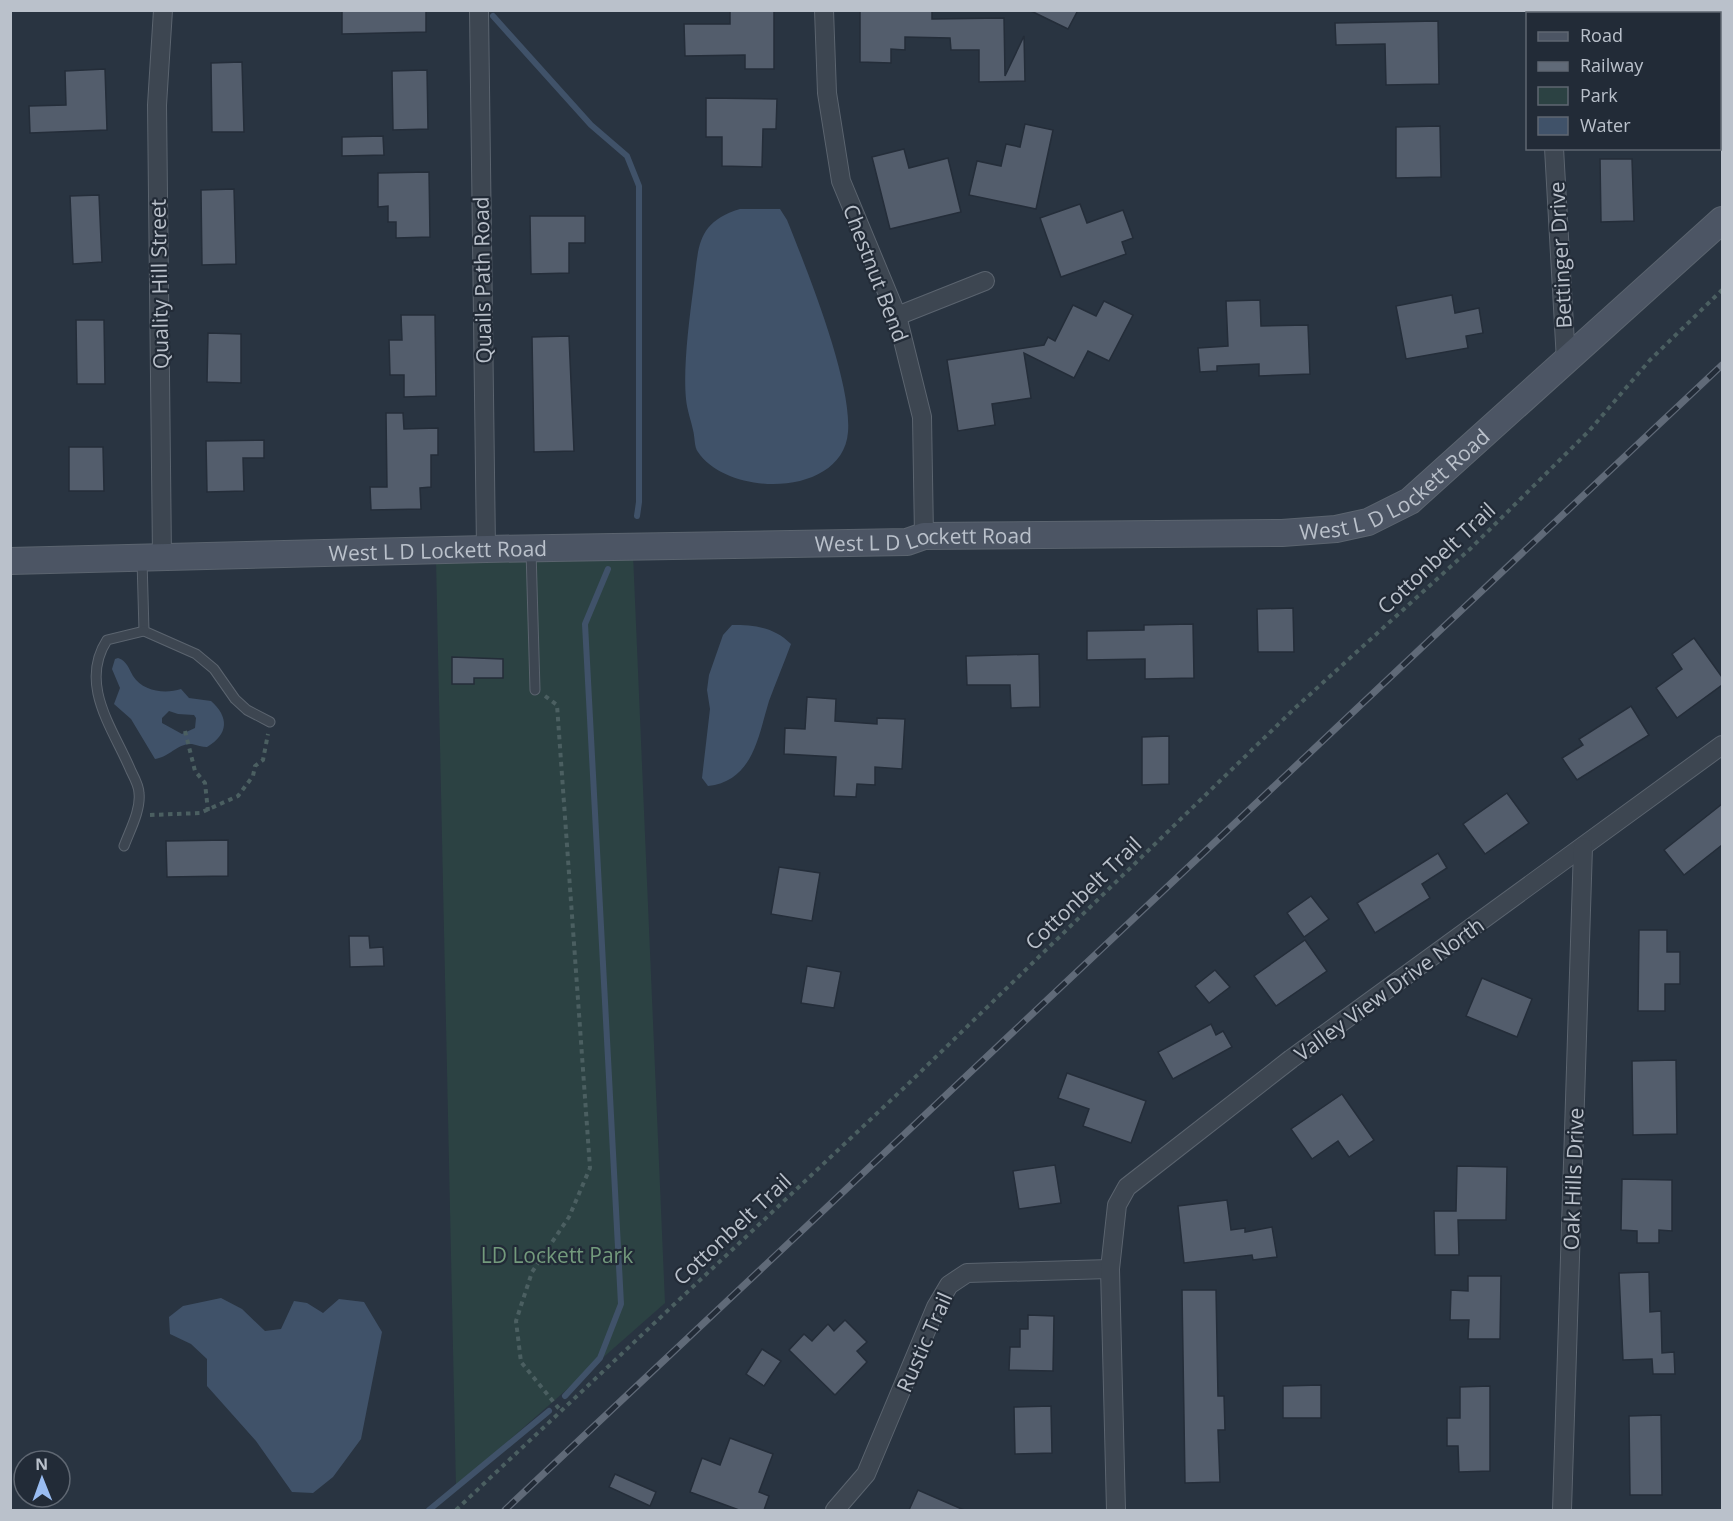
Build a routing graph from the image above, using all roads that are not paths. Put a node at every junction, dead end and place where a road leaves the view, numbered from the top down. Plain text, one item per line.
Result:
1 (163, 10) edge
2 (479, 10) edge
3 (824, 10) edge
4 (1554, 150) edge
5 (1722, 220) edge
6 (985, 281) dead end
7 (897, 316) junction
8 (1566, 361) junction
9 (924, 536) junction
10 (531, 548) junction
11 (486, 549) junction
12 (152, 557) junction
13 (10, 561) edge
14 (144, 630) junction
15 (535, 690) road end
16 (270, 722) road end
17 (1722, 745) edge
18 (124, 846) dead end
19 (1583, 847) junction
20 (1110, 1269) junction
21 (835, 1510) edge
22 (1116, 1510) edge
23 (1562, 1510) edge

1 - 12 street, Quality Hill Street
2 - 11 street, Quails Path Road
3 - 7 street, Chestnut Bend
4 - 8 street, Bettinger Drive
5 - 8 main road, West L D Lockett Road
6 - 7 street
7 - 9 street, Chestnut Bend
8 - 9 main road, West L D Lockett Road
9 - 10 main road, West L D Lockett Road
10 - 11 main road, West L D Lockett Road
10 - 15 lane
11 - 12 main road, West L D Lockett Road
12 - 13 main road, West L D Lockett Road
12 - 14 lane
14 - 16 lane
14 - 18 lane
17 - 19 street, Valley View Drive North
19 - 20 street, Valley View Drive North
19 - 23 street, Oak Hills Drive
20 - 21 street, Rustic Trail
20 - 22 street, Valley View Drive North

